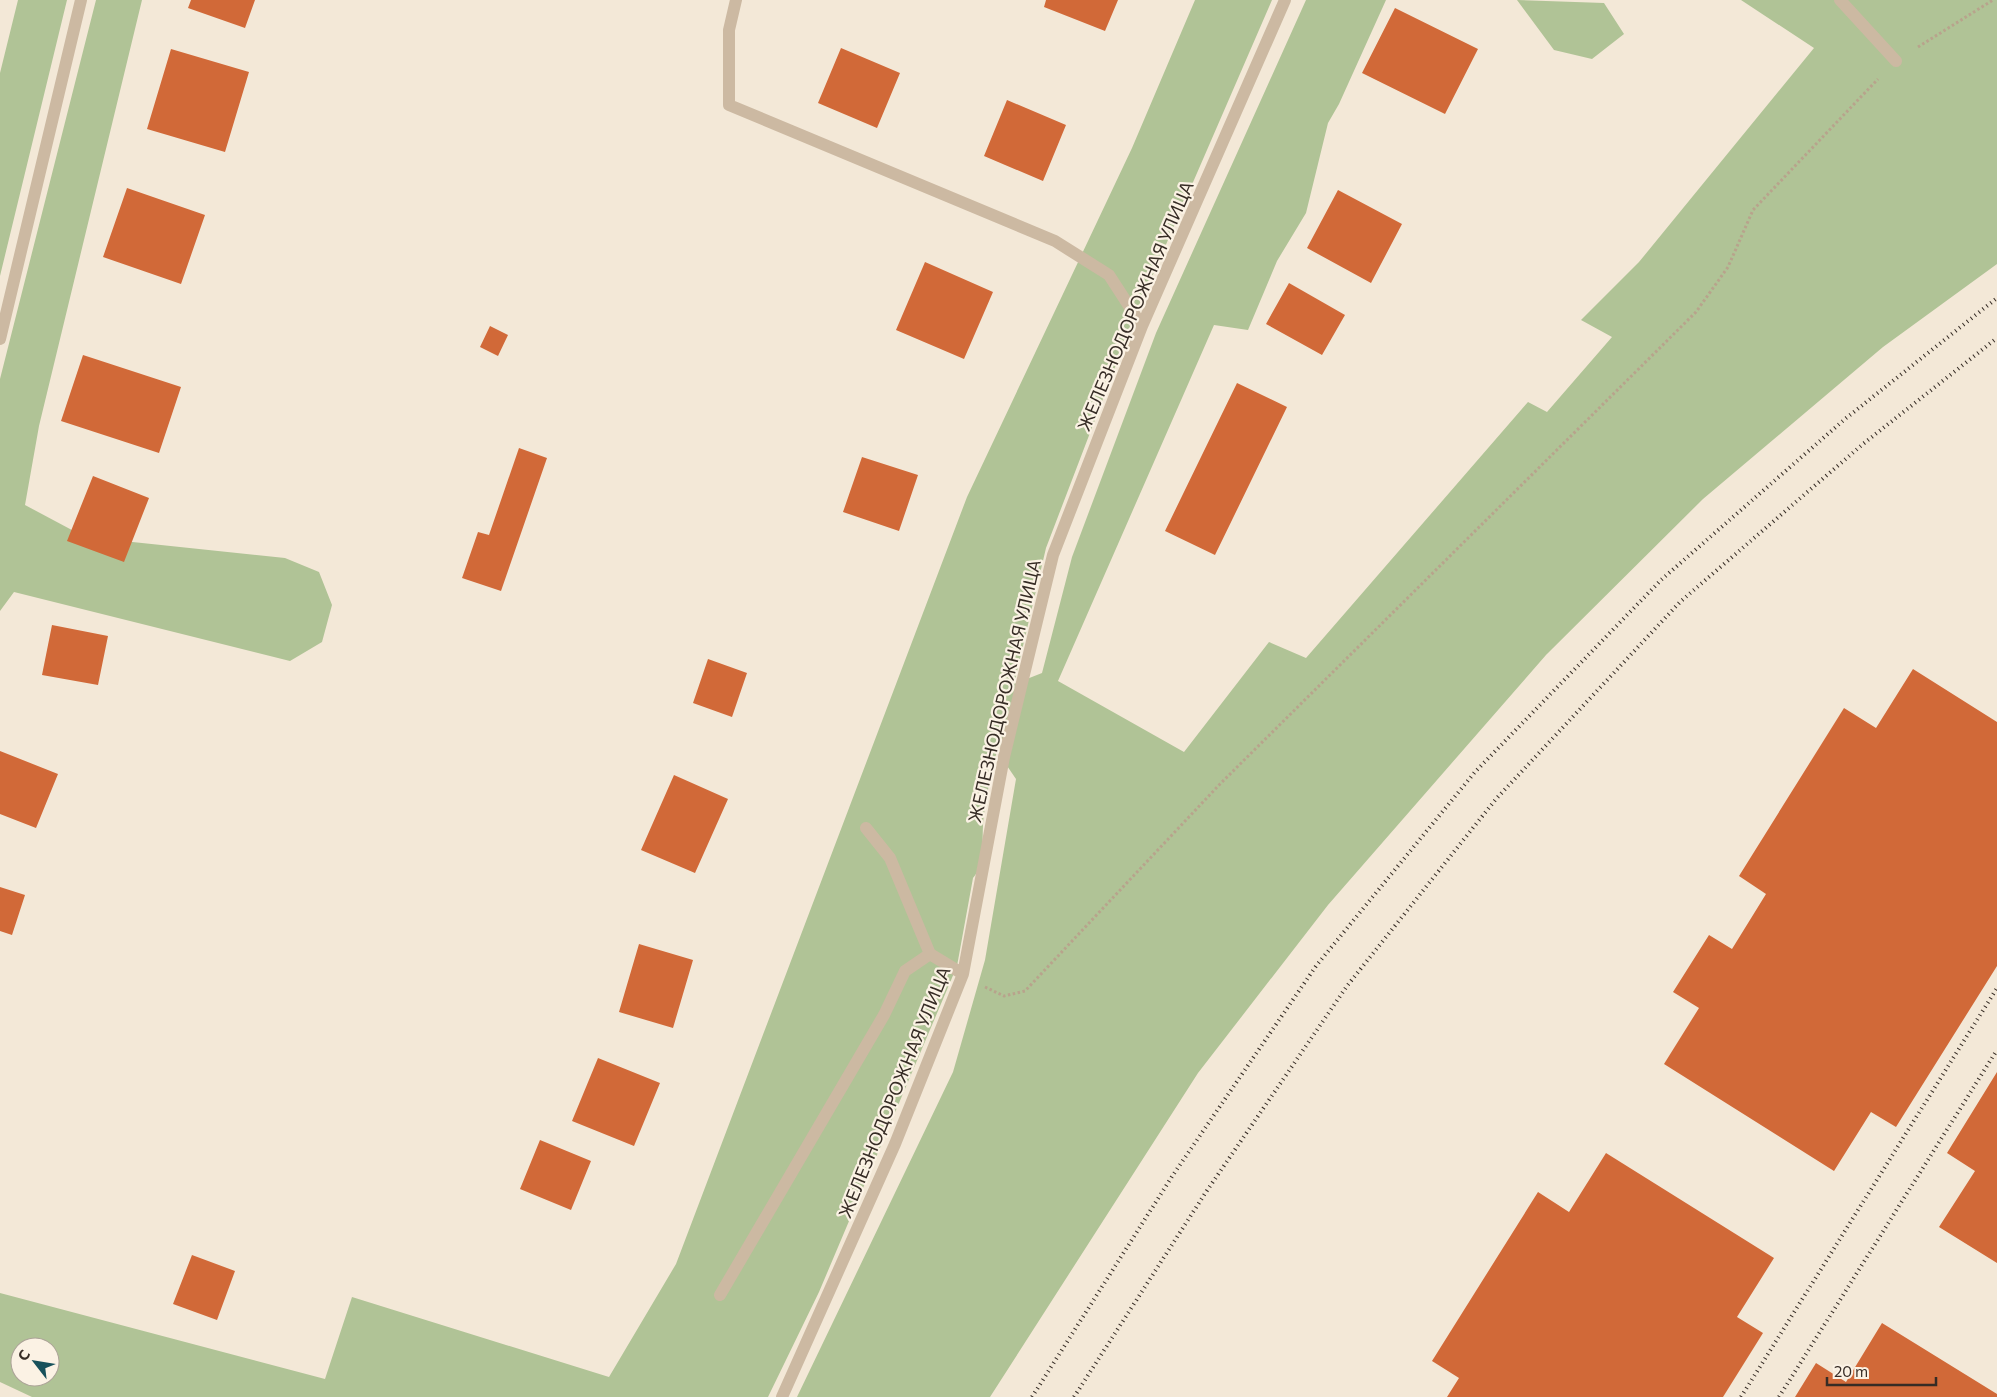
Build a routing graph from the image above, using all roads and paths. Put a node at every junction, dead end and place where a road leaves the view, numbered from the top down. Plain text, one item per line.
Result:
1 (81, 0) edge
2 (736, 0) edge
3 (1285, 0) edge
4 (1840, 0) edge
5 (1993, 0) edge
6 (1896, 61) junction
7 (1142, 326) junction
8 (0, 340) edge
9 (866, 828) dead end
10 (930, 954) junction
11 (963, 974) junction
12 (720, 1295) dead end
13 (782, 1397) edge

1 - 8 street
2 - 7 street
3 - 7 street, ЖЕЛЕЗНОДОРОЖНАЯ УЛИЦА
4 - 6 street
5 - 6 path
6 - 11 path
7 - 11 street, ЖЕЛЕЗНОДОРОЖНАЯ УЛИЦА
9 - 10 street
10 - 11 street
10 - 12 street
11 - 13 street, ЖЕЛЕЗНОДОРОЖНАЯ УЛИЦА

